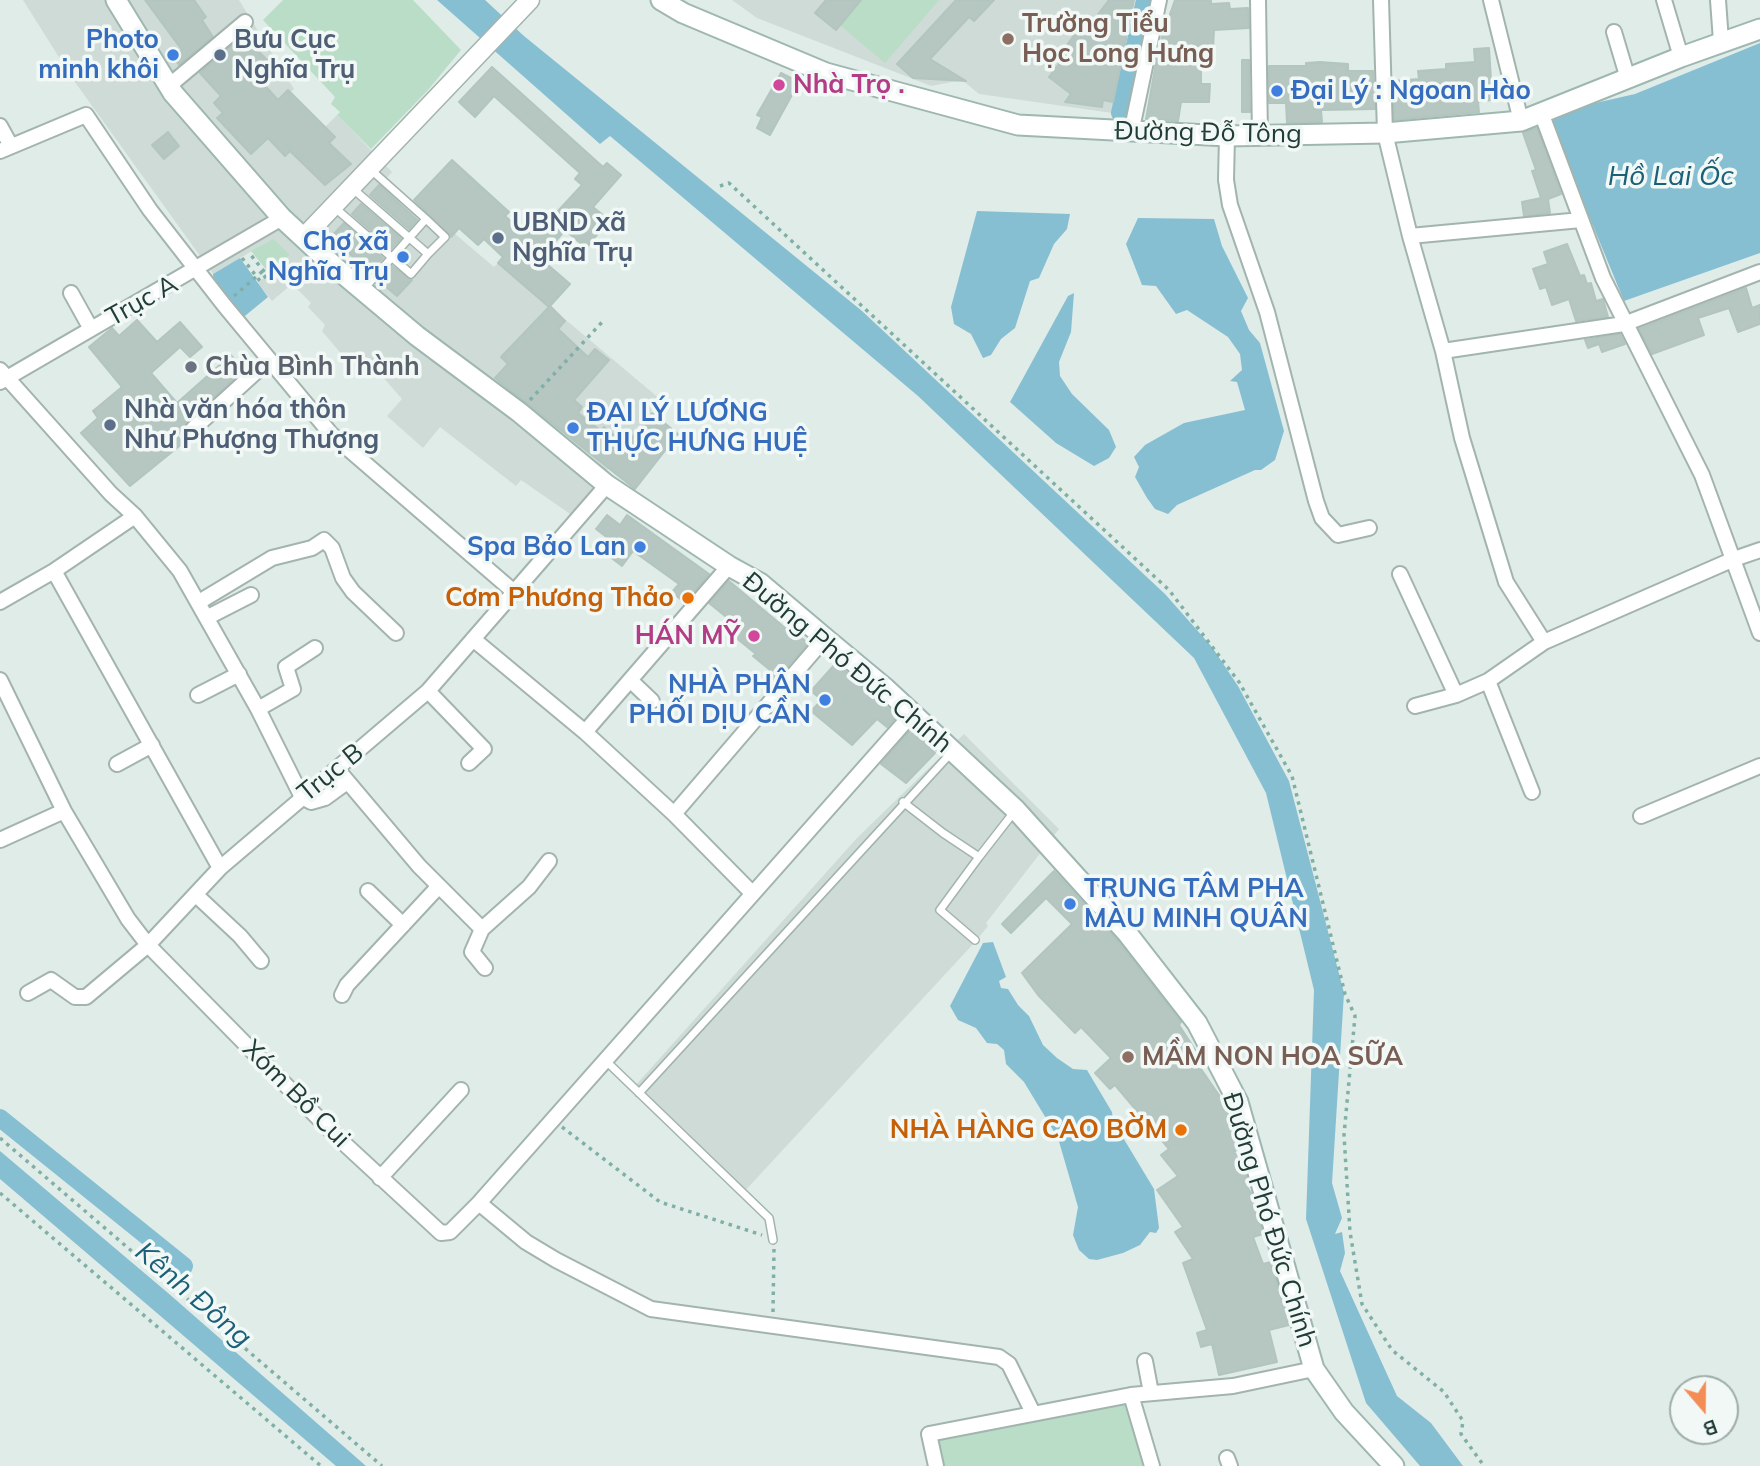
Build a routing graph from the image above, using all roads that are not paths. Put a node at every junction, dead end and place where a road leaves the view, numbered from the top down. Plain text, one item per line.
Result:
1 (116, 0) edge
2 (661, 0) edge
3 (1159, 0) edge
4 (1258, 0) edge
5 (1381, 0) edge
6 (1491, 0) edge
7 (1664, 0) edge
8 (1718, 0) edge
9 (526, 4) edge
10 (244, 22) dead end
11 (1760, 29) edge
12 (1614, 32) dead end
13 (1721, 41) junction
14 (1681, 57) junction
15 (1628, 79) junction
16 (170, 85) junction
17 (1542, 115) junction
18 (1521, 121) junction
19 (0, 126) edge
20 (1131, 133) junction
21 (1385, 133) junction
22 (1227, 136) junction
23 (1260, 137) junction
24 (6, 149) edge
25 (369, 169) junction
26 (352, 188) junction
27 (334, 206) junction
28 (282, 218) junction
29 (426, 219) junction
30 (1581, 220) junction
31 (1410, 236) junction
32 (304, 237) junction
33 (409, 238) junction
34 (428, 254) junction
35 (392, 257) junction
36 (198, 270) junction
37 (1759, 275) edge
38 (363, 291) junction
39 (71, 293) dead end
40 (1624, 324) junction
41 (91, 329) junction
42 (1443, 351) junction
43 (269, 360) junction
44 (2, 376) edge
45 (193, 429) dead end
46 (607, 485) junction
47 (135, 516) junction
48 (1369, 528) dead end
49 (1760, 551) edge
50 (1734, 559) junction
51 (729, 566) junction
52 (54, 570) junction
53 (1400, 574) dead end
54 (513, 591) junction
55 (251, 595) dead end
56 (0, 602) edge
57 (200, 602) junction
58 (208, 617) junction
59 (396, 633) dead end
60 (1760, 633) edge
61 (825, 638) junction
62 (473, 639) junction
63 (1544, 642) junction
64 (316, 648) dead end
65 (239, 674) junction
66 (0, 680) edge
67 (630, 680) junction
68 (1488, 681) junction
69 (428, 691) junction
70 (198, 695) dead end
71 (1456, 695) junction
72 (652, 701) dead end
73 (1415, 706) dead end
74 (258, 709) junction
75 (912, 714) junction
76 (585, 732) junction
77 (152, 745) junction
78 (952, 751) junction
79 (469, 763) dead end
80 (117, 764) dead end
81 (1760, 766) edge
82 (343, 775) junction
83 (1532, 792) dead end
84 (302, 797) junction
85 (903, 802) junction
86 (1016, 810) junction
87 (64, 811) junction
88 (674, 814) junction
89 (1642, 816) dead end
90 (0, 840) edge
91 (979, 856) junction
92 (550, 861) dead end
93 (220, 868) junction
94 (439, 886) junction
95 (368, 891) dead end
96 (752, 894) junction
97 (196, 895) junction
98 (403, 925) junction
99 (482, 929) junction
100 (975, 940) dead end
101 (148, 945) junction
102 (261, 961) dead end
103 (485, 968) dead end
104 (28, 993) dead end
105 (342, 995) dead end
106 (605, 1060) junction
107 (461, 1090) dead end
108 (639, 1093) junction
109 (380, 1178) junction
110 (479, 1203) junction
111 (773, 1240) road end
112 (1145, 1361) dead end
113 (1314, 1369) junction
114 (1151, 1393) junction
115 (1130, 1395) junction
116 (1032, 1413) junction
117 (936, 1466) edge
118 (1152, 1466) edge
119 (1394, 1466) edge

1 - 16 main road, Đường Phó Đức Chính
2 - 20 main road, Đường Đỗ Tông
3 - 20 street
4 - 23 street
5 - 21 street
6 - 18 street
7 - 14 street
8 - 13 street
9 - 25 street
10 - 16 street
11 - 13 main road, Đường Đỗ Tông
12 - 15 street
13 - 14 main road, Đường Đỗ Tông
14 - 15 main road, Đường Đỗ Tông
15 - 17 main road, Đường Đỗ Tông
16 - 28 main road, Đường Phó Đức Chính
17 - 18 main road, Đường Đỗ Tông
17 - 30 street
18 - 21 main road, Đường Đỗ Tông
19 - 24 street
20 - 22 main road, Đường Đỗ Tông
21 - 23 main road, Đường Đỗ Tông
21 - 31 street
22 - 23 main road, Đường Đỗ Tông
22 - 48 street
24 - 36 street
25 - 26 street
25 - 29 lane
26 - 27 street
26 - 33 lane
27 - 32 street
27 - 35 lane
28 - 32 main road, Đường Phó Đức Chính
28 - 36 street, Trục A
29 - 33 lane
29 - 34 lane
30 - 31 street
30 - 40 street
31 - 42 street
32 - 38 main road, Đường Phó Đức Chính
33 - 34 lane
33 - 35 lane
34 - 35 lane
35 - 38 lane
36 - 41 street, Trục A
36 - 43 street
37 - 40 street
38 - 46 main road, Đường Phó Đức Chính
39 - 41 street
40 - 42 street
40 - 50 street
41 - 44 street, Trục A
42 - 63 street
43 - 45 street
43 - 54 street
44 - 47 street
46 - 51 main road, Đường Phó Đức Chính
46 - 54 street, Trục B
47 - 52 street
47 - 57 street
49 - 50 street
50 - 60 street
50 - 63 street
51 - 61 main road, Đường Phó Đức Chính
51 - 67 street
52 - 56 street
52 - 77 street
53 - 71 street
54 - 62 street, Trục B
55 - 58 street
57 - 58 street
57 - 59 street
58 - 65 street
61 - 75 main road, Đường Phó Đức Chính
61 - 88 street
62 - 69 street, Trục B
62 - 76 street
63 - 68 street
64 - 74 street
65 - 70 street
65 - 74 street
66 - 87 street, Xóm Bồ Cui
67 - 72 street
67 - 76 street
68 - 71 street
68 - 83 street
69 - 79 street
69 - 82 street, Trục B
71 - 73 street
74 - 84 street
75 - 78 main road, Đường Phó Đức Chính
75 - 96 street
76 - 88 street
77 - 80 street
77 - 93 street
78 - 85 lane
78 - 86 main road, Đường Phó Đức Chính
81 - 89 street
82 - 84 street, Trục B
82 - 94 street
84 - 93 street, Trục B
85 - 91 lane
85 - 108 lane
86 - 91 lane
86 - 113 main road, Đường Phó Đức Chính
87 - 90 street
87 - 101 street, Xóm Bồ Cui
88 - 96 street
91 - 100 lane
92 - 99 street
93 - 97 street, Trục B
94 - 98 street
94 - 99 street
95 - 98 street
96 - 106 street
97 - 101 street, Trục B
97 - 102 street
98 - 105 street
99 - 103 street
101 - 104 street, Trục B
101 - 109 street, Xóm Bồ Cui
106 - 108 lane
106 - 110 street
107 - 109 street
108 - 111 lane
109 - 110 street, Xóm Bồ Cui
110 - 116 street
112 - 114 street
113 - 114 street
113 - 119 main road, Đường Phó Đức Chính
114 - 115 street
115 - 116 street
115 - 118 street
116 - 117 street

